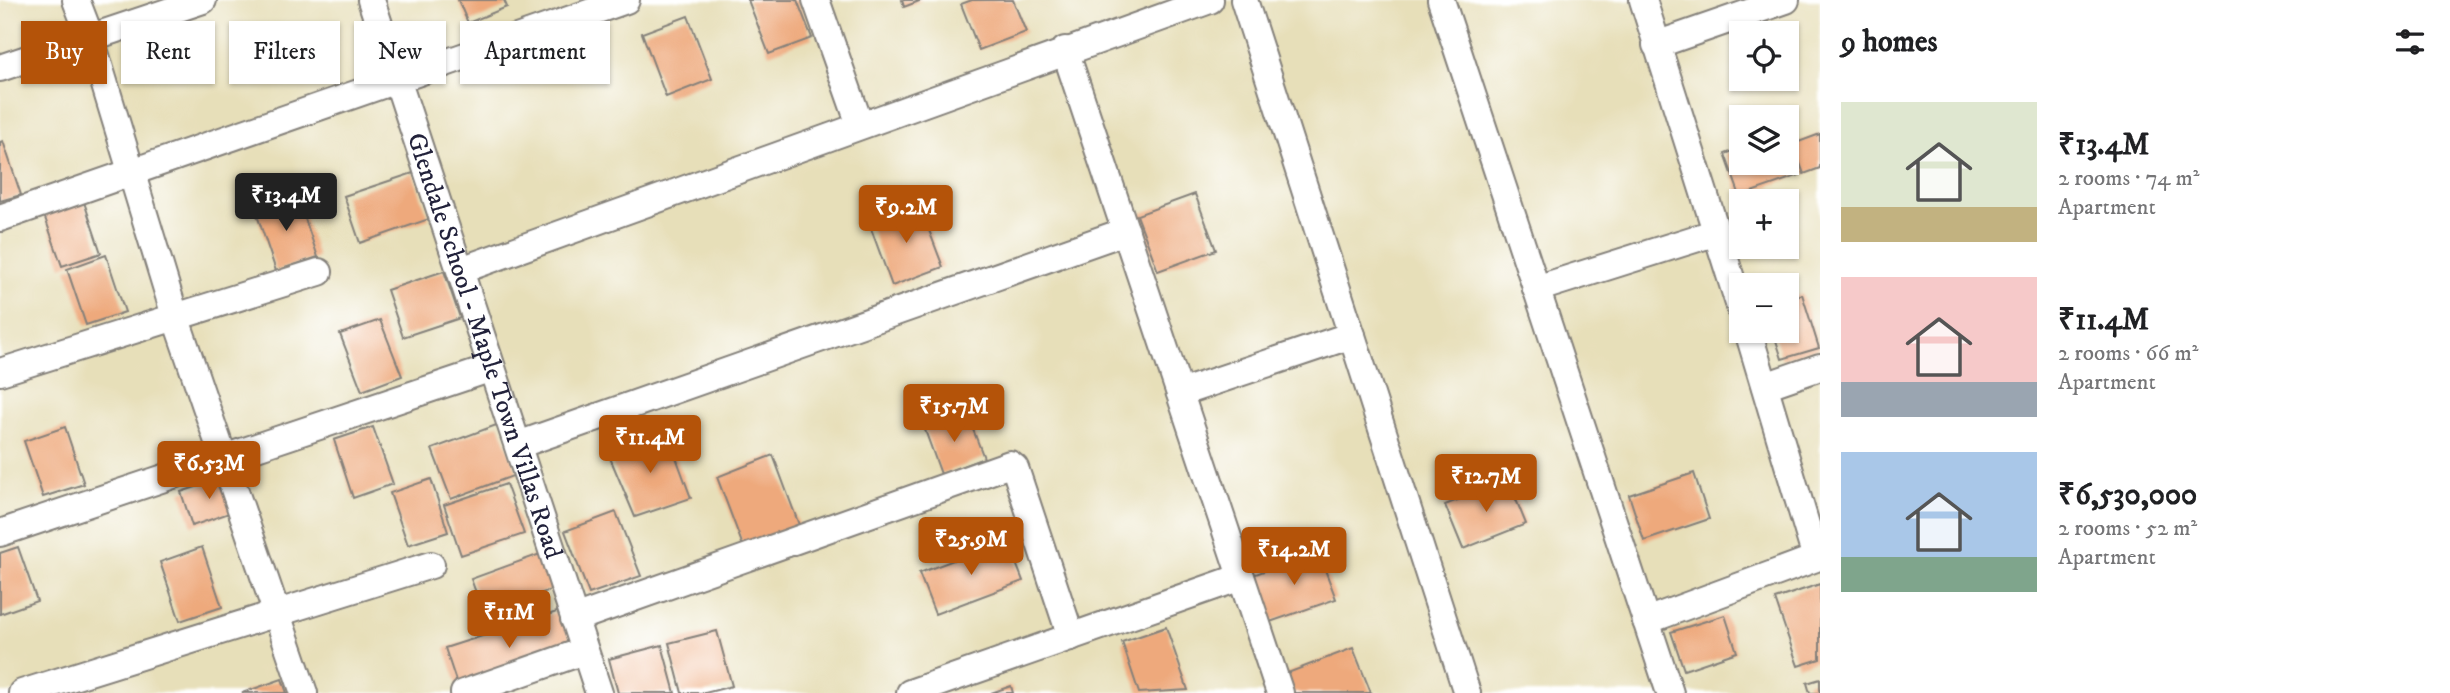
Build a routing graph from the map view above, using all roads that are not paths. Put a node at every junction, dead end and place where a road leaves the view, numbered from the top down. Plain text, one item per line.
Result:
1 (76, 0) edge
2 (203, 0) edge
3 (371, 0) edge
4 (626, 0) edge
5 (816, 0) edge
6 (1210, 0) edge
7 (1244, 0) edge
8 (1441, 0) edge
9 (1643, 0) edge
10 (1786, 0) edge
11 (577, 8) edge
12 (84, 21) edge
13 (378, 21) edge
14 (107, 33) edge
15 (1656, 45) junction
16 (1065, 50) junction
17 (446, 60) edge
18 (21, 61) edge
19 (0, 68) edge
20 (105, 84) edge
21 (385, 84) edge
22 (401, 84) edge
23 (859, 125) junction
24 (132, 172) junction
25 (0, 218) edge
26 (1126, 231) junction
27 (1717, 232) junction
28 (461, 270) junction
29 (319, 272) dead end
30 (1730, 273) edge
31 (1536, 289) junction
32 (175, 316) junction
33 (1352, 335) junction
34 (1752, 343) edge
35 (1820, 367) edge
36 (492, 368) junction
37 (0, 372) edge
38 (1765, 386) junction
39 (1180, 393) junction
40 (518, 445) junction
41 (222, 458) junction
42 (0, 533) edge
43 (1818, 557) edge
44 (431, 565) dead end
45 (1241, 577) junction
46 (276, 615) junction
47 (574, 619) junction
48 (1646, 621) junction
49 (1071, 637) junction
50 (584, 651) junction
51 (22, 693) edge
52 (304, 693) edge
53 (464, 693) edge
54 (599, 693) edge
55 (910, 693) edge
56 (1280, 693) edge
57 (1467, 693) edge
58 (1670, 693) edge

1 - 12 street
2 - 14 street
3 - 13 street, Glendale School - Maple Town Villas Road
4 - 11 street
5 - 23 street
6 - 16 street
7 - 33 street
8 - 31 street
9 - 15 street
10 - 15 street
11 - 17 street
15 - 27 street
16 - 23 street
16 - 26 street
18 - 19 street
20 - 24 street
21 - 24 street
22 - 28 street, Glendale School - Maple Town Villas Road
23 - 28 street
24 - 25 street
24 - 32 street
26 - 39 street
26 - 40 street
27 - 30 street
27 - 31 street
28 - 36 street, Glendale School - Maple Town Villas Road
29 - 32 street
31 - 48 street
32 - 37 street
32 - 41 street
33 - 39 street
33 - 57 street
34 - 38 street
35 - 38 street
36 - 40 street, Glendale School - Maple Town Villas Road
36 - 41 street
38 - 43 street
39 - 45 street
40 - 47 street, Glendale School - Maple Town Villas Road
41 - 42 street
41 - 46 street
43 - 48 street
44 - 46 street
45 - 49 street
45 - 56 street
46 - 51 street
46 - 52 street
47 - 49 street
47 - 50 street, Glendale School - Maple Town Villas Road
48 - 58 street
49 - 55 street
50 - 53 street
50 - 54 street, Glendale School - Maple Town Villas Road

